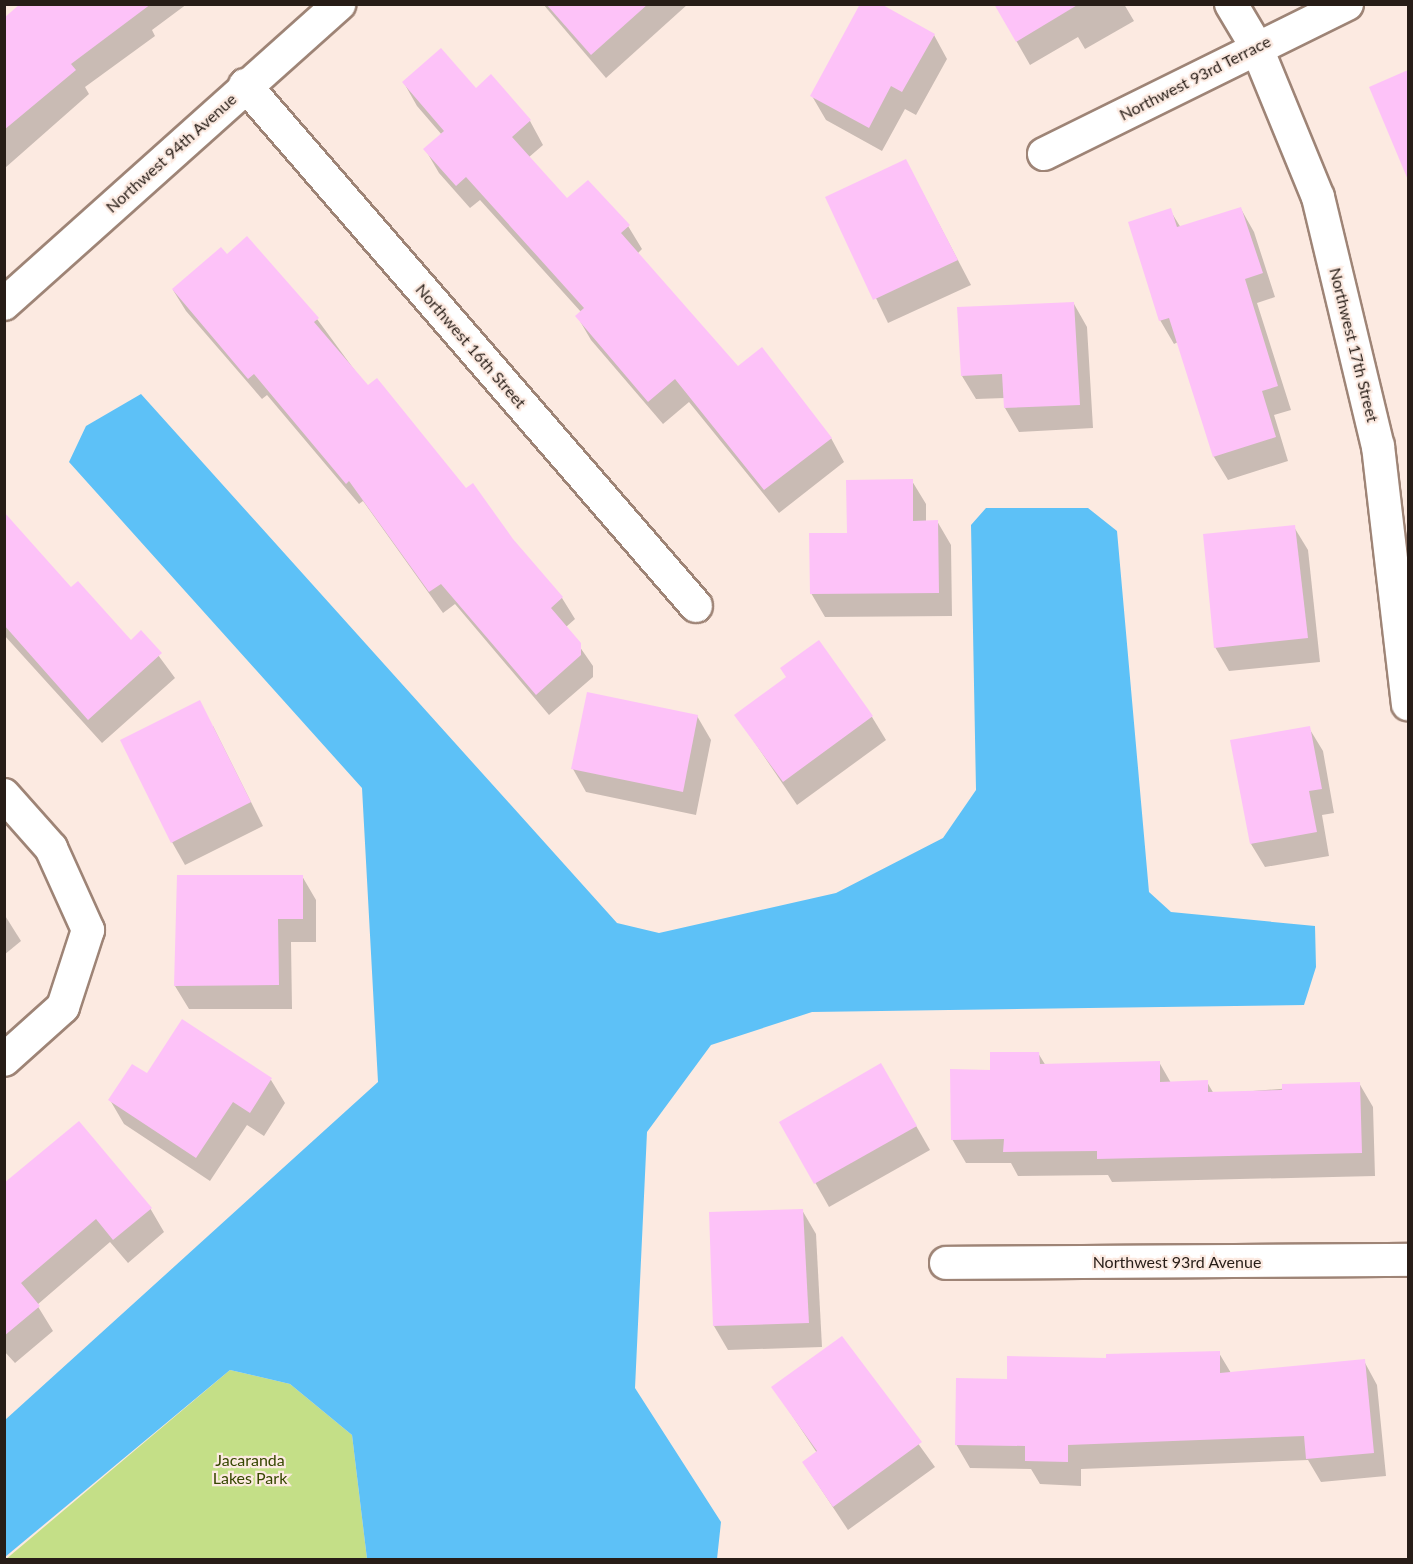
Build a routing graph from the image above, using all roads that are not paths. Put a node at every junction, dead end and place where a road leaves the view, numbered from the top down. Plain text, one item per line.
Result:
1 (339, 4) edge
2 (1231, 4) edge
3 (1347, 4) edge
4 (1256, 46) junction
5 (245, 85) junction
6 (1044, 154) dead end
7 (4, 304) edge
8 (696, 606) dead end
9 (1408, 704) edge
10 (4, 795) edge
11 (4, 1060) edge
12 (1408, 1260) edge
13 (946, 1263) dead end

1 - 5 street, Northwest 94th Avenue
2 - 4 street, Northwest 17th Street
3 - 4 street, Northwest 93rd Terrace
4 - 6 street, Northwest 93rd Terrace
4 - 9 street, Northwest 17th Street
5 - 7 street, Northwest 94th Avenue
5 - 8 street, Northwest 16th Street
10 - 11 street
12 - 13 street, Northwest 93rd Avenue

